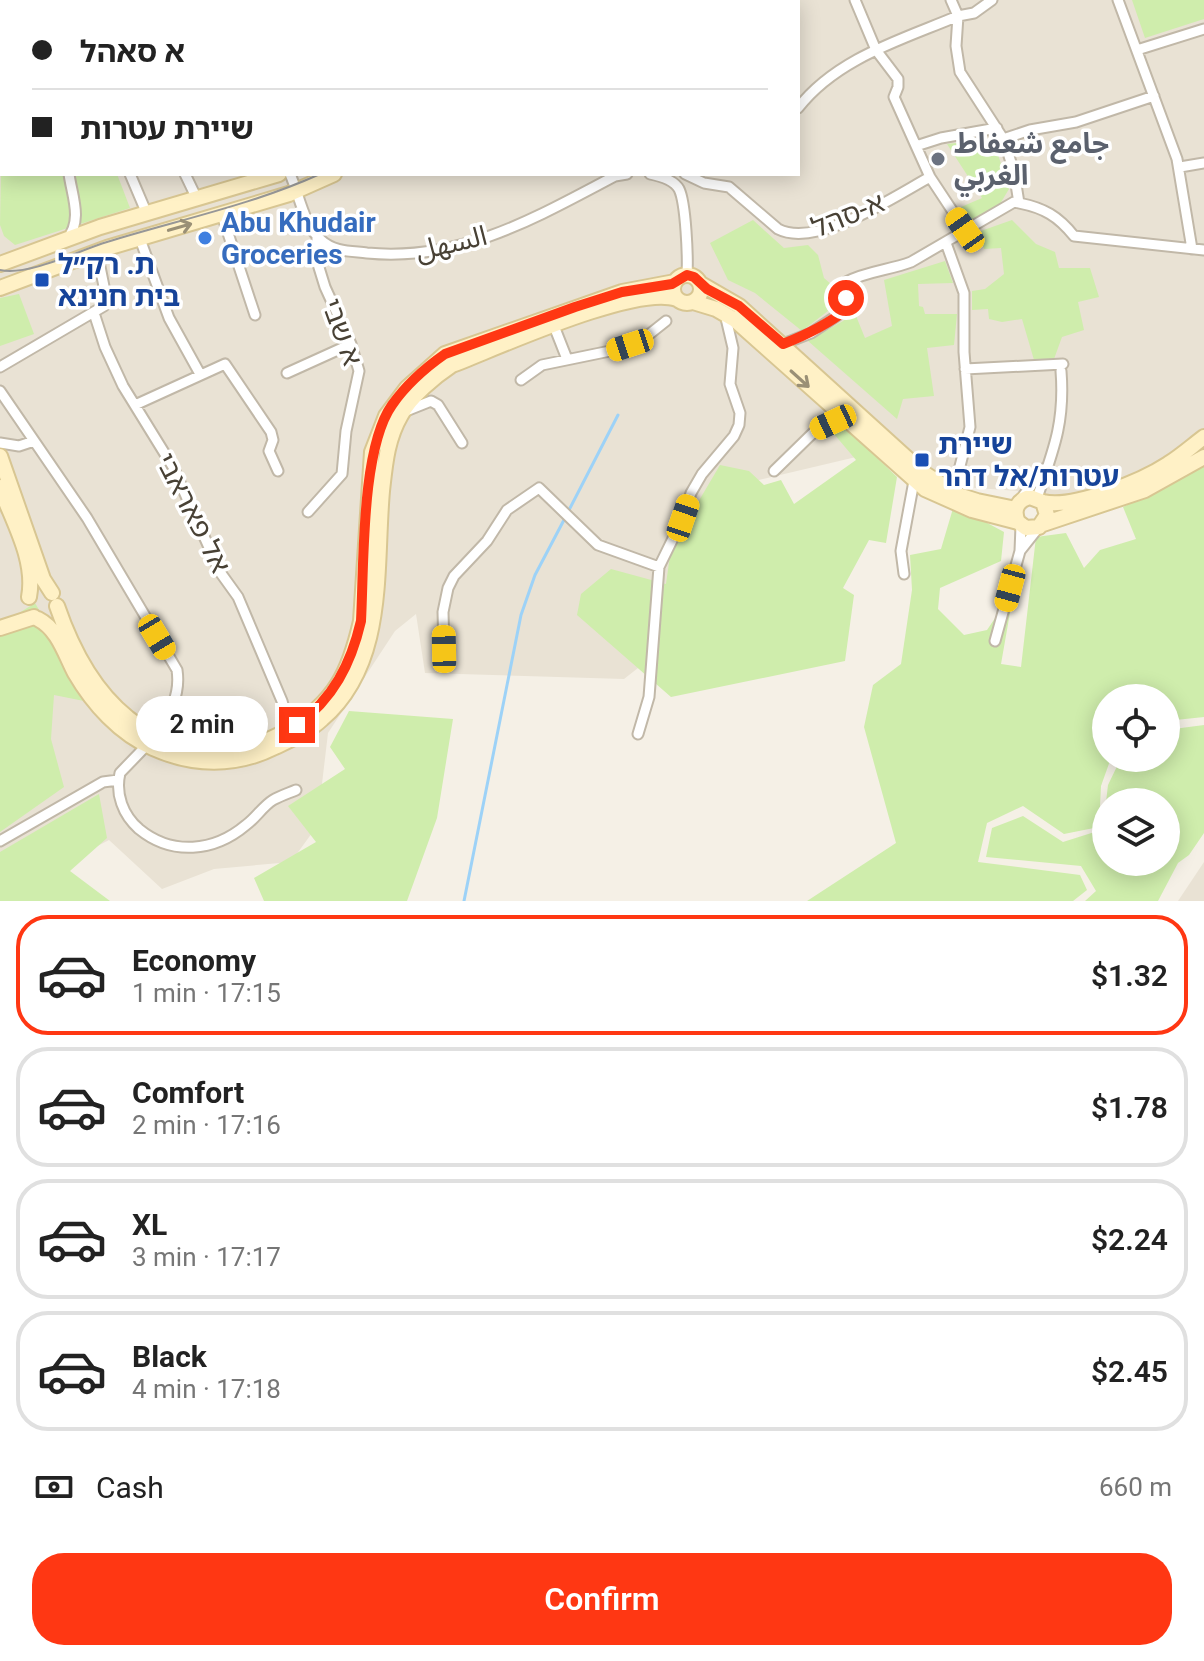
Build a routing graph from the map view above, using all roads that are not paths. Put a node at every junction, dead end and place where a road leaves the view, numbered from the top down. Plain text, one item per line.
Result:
1 (855, 0) edge
2 (951, 0) edge
3 (992, 0) edge
4 (1118, 0) edge
5 (958, 16) junction
6 (1204, 29) edge
7 (876, 50) junction
8 (1137, 50) junction
9 (1154, 96) junction
10 (800, 106) edge
11 (997, 128) junction
12 (1003, 139) junction
13 (916, 146) junction
14 (1204, 163) edge
15 (1180, 167) junction
16 (69, 176) edge
17 (131, 176) edge
18 (186, 176) edge
19 (272, 176) edge
20 (291, 176) edge
21 (330, 176) edge
22 (615, 176) edge
23 (671, 176) edge
24 (689, 176) edge
25 (930, 177) junction
26 (297, 191) junction
27 (197, 199) junction
28 (1019, 203) junction
29 (147, 214) junction
30 (222, 215) junction
31 (76, 216) junction
32 (965, 230) junction
33 (90, 231) junction
34 (317, 236) junction
35 (140, 239) junction
36 (67, 240) junction
37 (946, 243) junction
38 (1192, 249) junction
39 (1204, 250) edge
40 (97, 252) junction
41 (0, 264) edge
42 (681, 279) junction
43 (701, 284) junction
44 (0, 288) edge
45 (677, 299) junction
46 (693, 302) junction
47 (94, 313) junction
48 (725, 314) junction
49 (255, 315) dead end
50 (666, 321) dead end
51 (554, 326) junction
52 (351, 344) junction
53 (783, 344) junction
54 (567, 359) junction
55 (0, 367) edge
56 (965, 369) junction
57 (287, 373) dead end
58 (200, 374) junction
59 (521, 380) dead end
60 (0, 391) edge
61 (135, 405) junction
62 (402, 412) junction
63 (842, 417) junction
64 (1204, 437) edge
65 (34, 441) junction
66 (0, 443) edge
67 (462, 443) dead end
68 (21, 446) junction
69 (0, 456) edge
70 (1052, 457) junction
71 (1204, 457) edge
72 (278, 471) dead end
73 (774, 471) dead end
74 (3, 480) edge
75 (914, 481) junction
76 (947, 490) junction
77 (1041, 501) junction
78 (308, 512) dead end
79 (1019, 514) junction
80 (1041, 526) junction
81 (1020, 551) junction
82 (659, 567) junction
83 (904, 574) dead end
84 (28, 598) junction
85 (54, 599) junction
86 (36, 618) junction
87 (0, 622) edge
88 (0, 628) edge
89 (995, 641) dead end
90 (444, 649) dead end
91 (286, 716) dead end
92 (638, 734) dead end
93 (151, 740) junction
94 (118, 780) junction
95 (296, 790) dead end
96 (0, 841) edge

1 - 7 street
2 - 5 street
3 - 5 street
4 - 8 street
5 - 7 street
5 - 11 street
6 - 8 street
7 - 10 street
7 - 13 street
8 - 9 street
9 - 12 street
9 - 15 street
11 - 12 street
11 - 13 street
12 - 28 street
13 - 25 street
14 - 15 street
15 - 38 street
16 - 31 street
17 - 29 street
18 - 27 street
19 - 27 main road
20 - 26 street
21 - 26 main road
22 - 34 street, السهل
23 - 42 street
24 - 25 street, א-סהל
25 - 32 street
26 - 30 main road
26 - 34 street
27 - 29 main road
28 - 32 street
28 - 38 street
29 - 33 main road
35 -> 30 main road
30 - 49 street
31 - 33 street
31 - 36 street
32 - 37 street
33 - 36 main road
34 - 52 street, א שבי
35 - 40 main road
35 - 58 street
36 - 41 main road
37 - 53 street
37 - 56 street
38 - 39 street
40 - 44 main road
40 - 47 street
42 - 43 main road
42 - 45 main road
42 - 93 main road
43 - 46 main road
43 - 53 main road
45 - 46 main road
45 - 51 main road
46 - 48 main road
47 - 55 street
47 - 61 street, אל פאראבי
48 -> 63 main road
48 - 82 street
50 - 54 street
51 - 54 street
51 - 62 main road
52 - 57 street
52 - 78 street, א שבי
53 - 76 main road
54 - 59 street
56 - 70 street
56 - 76 street
58 - 61 street
58 - 72 street
60 - 65 street
61 - 91 street, אל פאראבי
62 - 67 street
62 - 93 main road
63 - 73 street
63 - 75 main road
64 - 77 main road
65 - 68 street
65 - 93 street
66 - 68 street
68 - 74 street
69 - 74 main road
70 - 77 street
70 - 79 street
71 - 80 main road
74 - 84 main road
74 - 85 main road
75 - 79 main road
75 - 83 street
76 - 79 main road
77 - 79 main road
77 - 80 main road
79 - 80 main road
79 - 81 street
80 - 81 street
81 - 89 street
82 - 90 street
82 - 92 street
84 - 85 main road
84 - 86 main road
84 - 87 main road
85 - 86 main road
85 - 93 main road
86 - 88 main road
86 - 93 main road
93 - 94 street
94 - 95 street
94 - 96 street

